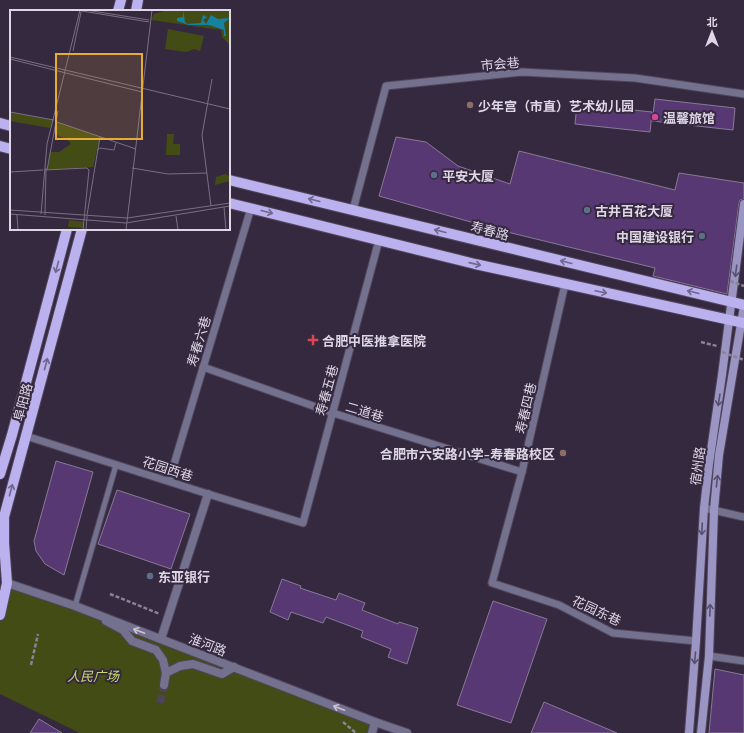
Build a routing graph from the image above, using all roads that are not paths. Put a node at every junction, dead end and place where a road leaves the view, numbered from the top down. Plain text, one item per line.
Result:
1 (121, 0) edge
2 (138, 0) edge
3 (118, 10) edge
4 (136, 10) edge
5 (744, 94) edge
6 (0, 123) edge
7 (10, 126) edge
8 (0, 146) edge
9 (10, 149) edge
10 (230, 180) edge
11 (230, 203) edge
12 (744, 204) edge
13 (251, 208) junction
14 (354, 210) junction
15 (67, 230) edge
16 (82, 230) edge
17 (379, 240) junction
18 (565, 284) junction
19 (732, 302) junction
20 (744, 306) edge
21 (729, 320) junction
22 (743, 323) edge
23 (203, 367) junction
24 (333, 413) junction
25 (26, 436) junction
26 (116, 464) junction
27 (522, 472) junction
28 (0, 474) edge
29 (169, 481) junction
30 (208, 494) junction
31 (704, 508) junction
32 (714, 510) junction
33 (744, 517) edge
34 (303, 523) joint
35 (4, 582) edge
36 (492, 583) joint
37 (75, 606) junction
38 (86, 610) junction
39 (0, 615) edge
40 (161, 639) junction
41 (696, 641) junction
42 (709, 656) junction
43 (744, 661) edge
44 (234, 667) junction
45 (166, 673) junction
46 (164, 685) tunnel mouth
47 (375, 722) junction
48 (402, 732) edge
49 (372, 733) edge
50 (689, 733) edge
51 (700, 733) edge

1 - 3 main road
2 - 4 main road
5 - 14 street, 市会巷
6 - 7 main road
8 - 9 main road
14 -> 10 main road, 寿春路
11 - 13 main road
12 -> 19 main road, 宿州路
13 -> 17 main road
13 - 23 street, 寿春六巷
19 -> 14 main road, 寿春路
15 -> 28 main road, 阜阳路
25 -> 16 main road, 阜阳路
17 -> 18 main road
17 - 24 street, 寿春五巷
18 -> 21 main road
18 - 27 street, 寿春四巷
19 - 20 main road, 寿春路
19 - 21 main road, 宿州路
20 - 22 main road, 宿州路
21 - 22 main road
21 -> 31 main road, 宿州路
32 -> 22 main road, 宿州路
23 - 24 street, 二道巷
23 - 29 street, 寿春六巷
24 - 27 street, 二道巷
24 - 34 street, 寿春五巷
25 - 26 street, 花园西巷
35 -> 25 main road, 阜阳路
26 - 29 street, 花园西巷
26 - 37 lane
27 - 36 street, 寿春四巷
29 - 30 street, 花园西巷
30 - 34 street, 花园西巷
30 - 40 street
31 - 32 street
31 -> 41 main road, 宿州路
32 - 33 street
42 -> 32 main road, 宿州路
35 - 37 street, 淮河路
35 - 39 main road, 阜阳路
36 - 41 street, 花园东巷
37 - 38 street, 淮河路
40 -> 38 street, 淮河路
38 - 45 street
40 - 44 street, 淮河路
41 -> 50 main road, 宿州路
42 - 43 street
42 - 51 main road, 宿州路
44 - 45 street
47 -> 44 street, 淮河路
45 - 46 street
47 - 48 street, 淮河路
47 - 49 street

